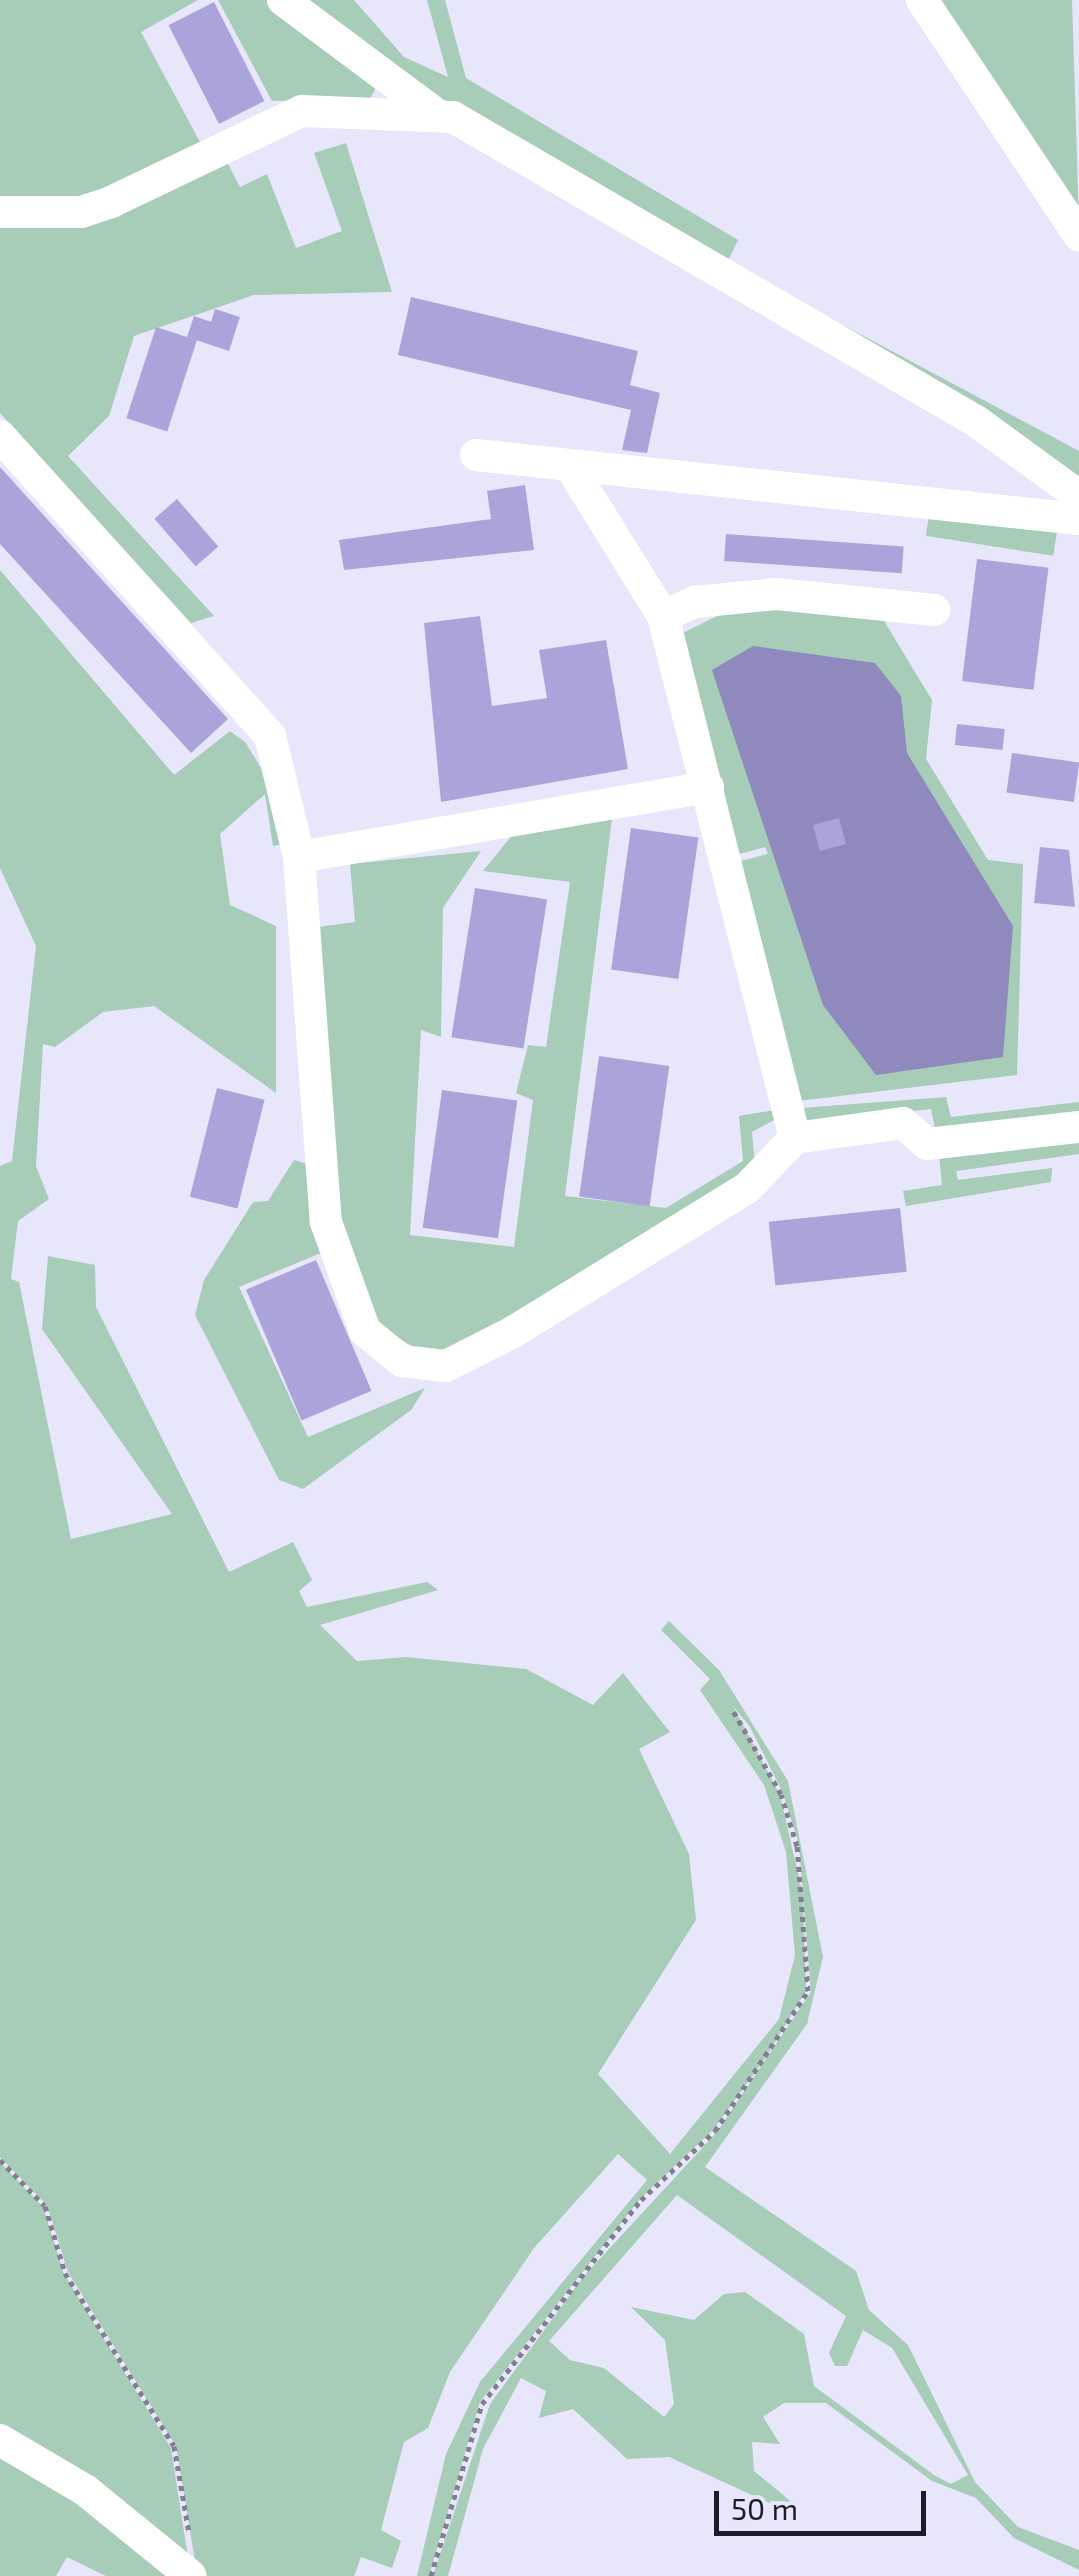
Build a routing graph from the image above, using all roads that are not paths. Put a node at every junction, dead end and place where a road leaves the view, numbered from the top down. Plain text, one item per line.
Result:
1 (283, 0) edge
2 (922, 0) edge
3 (436, 114) junction
4 (0, 212) edge
5 (1079, 235) edge
6 (0, 436) edge
7 (476, 455) dead end
8 (570, 466) junction
9 (1079, 496) edge
10 (1079, 519) edge
11 (934, 610) dead end
12 (662, 616) junction
13 (708, 788) junction
14 (299, 857) junction
15 (1079, 1127) edge
16 (795, 1138) junction
17 (0, 2440) edge
18 (191, 2560) edge

1 - 3 street
2 - 5 street
3 - 4 street
3 - 9 street
6 - 14 street
7 - 8 street
8 - 10 street
8 - 12 street
11 - 12 street
12 - 13 street
13 - 14 street
13 - 16 street
14 - 16 street
15 - 16 street
17 - 18 street

